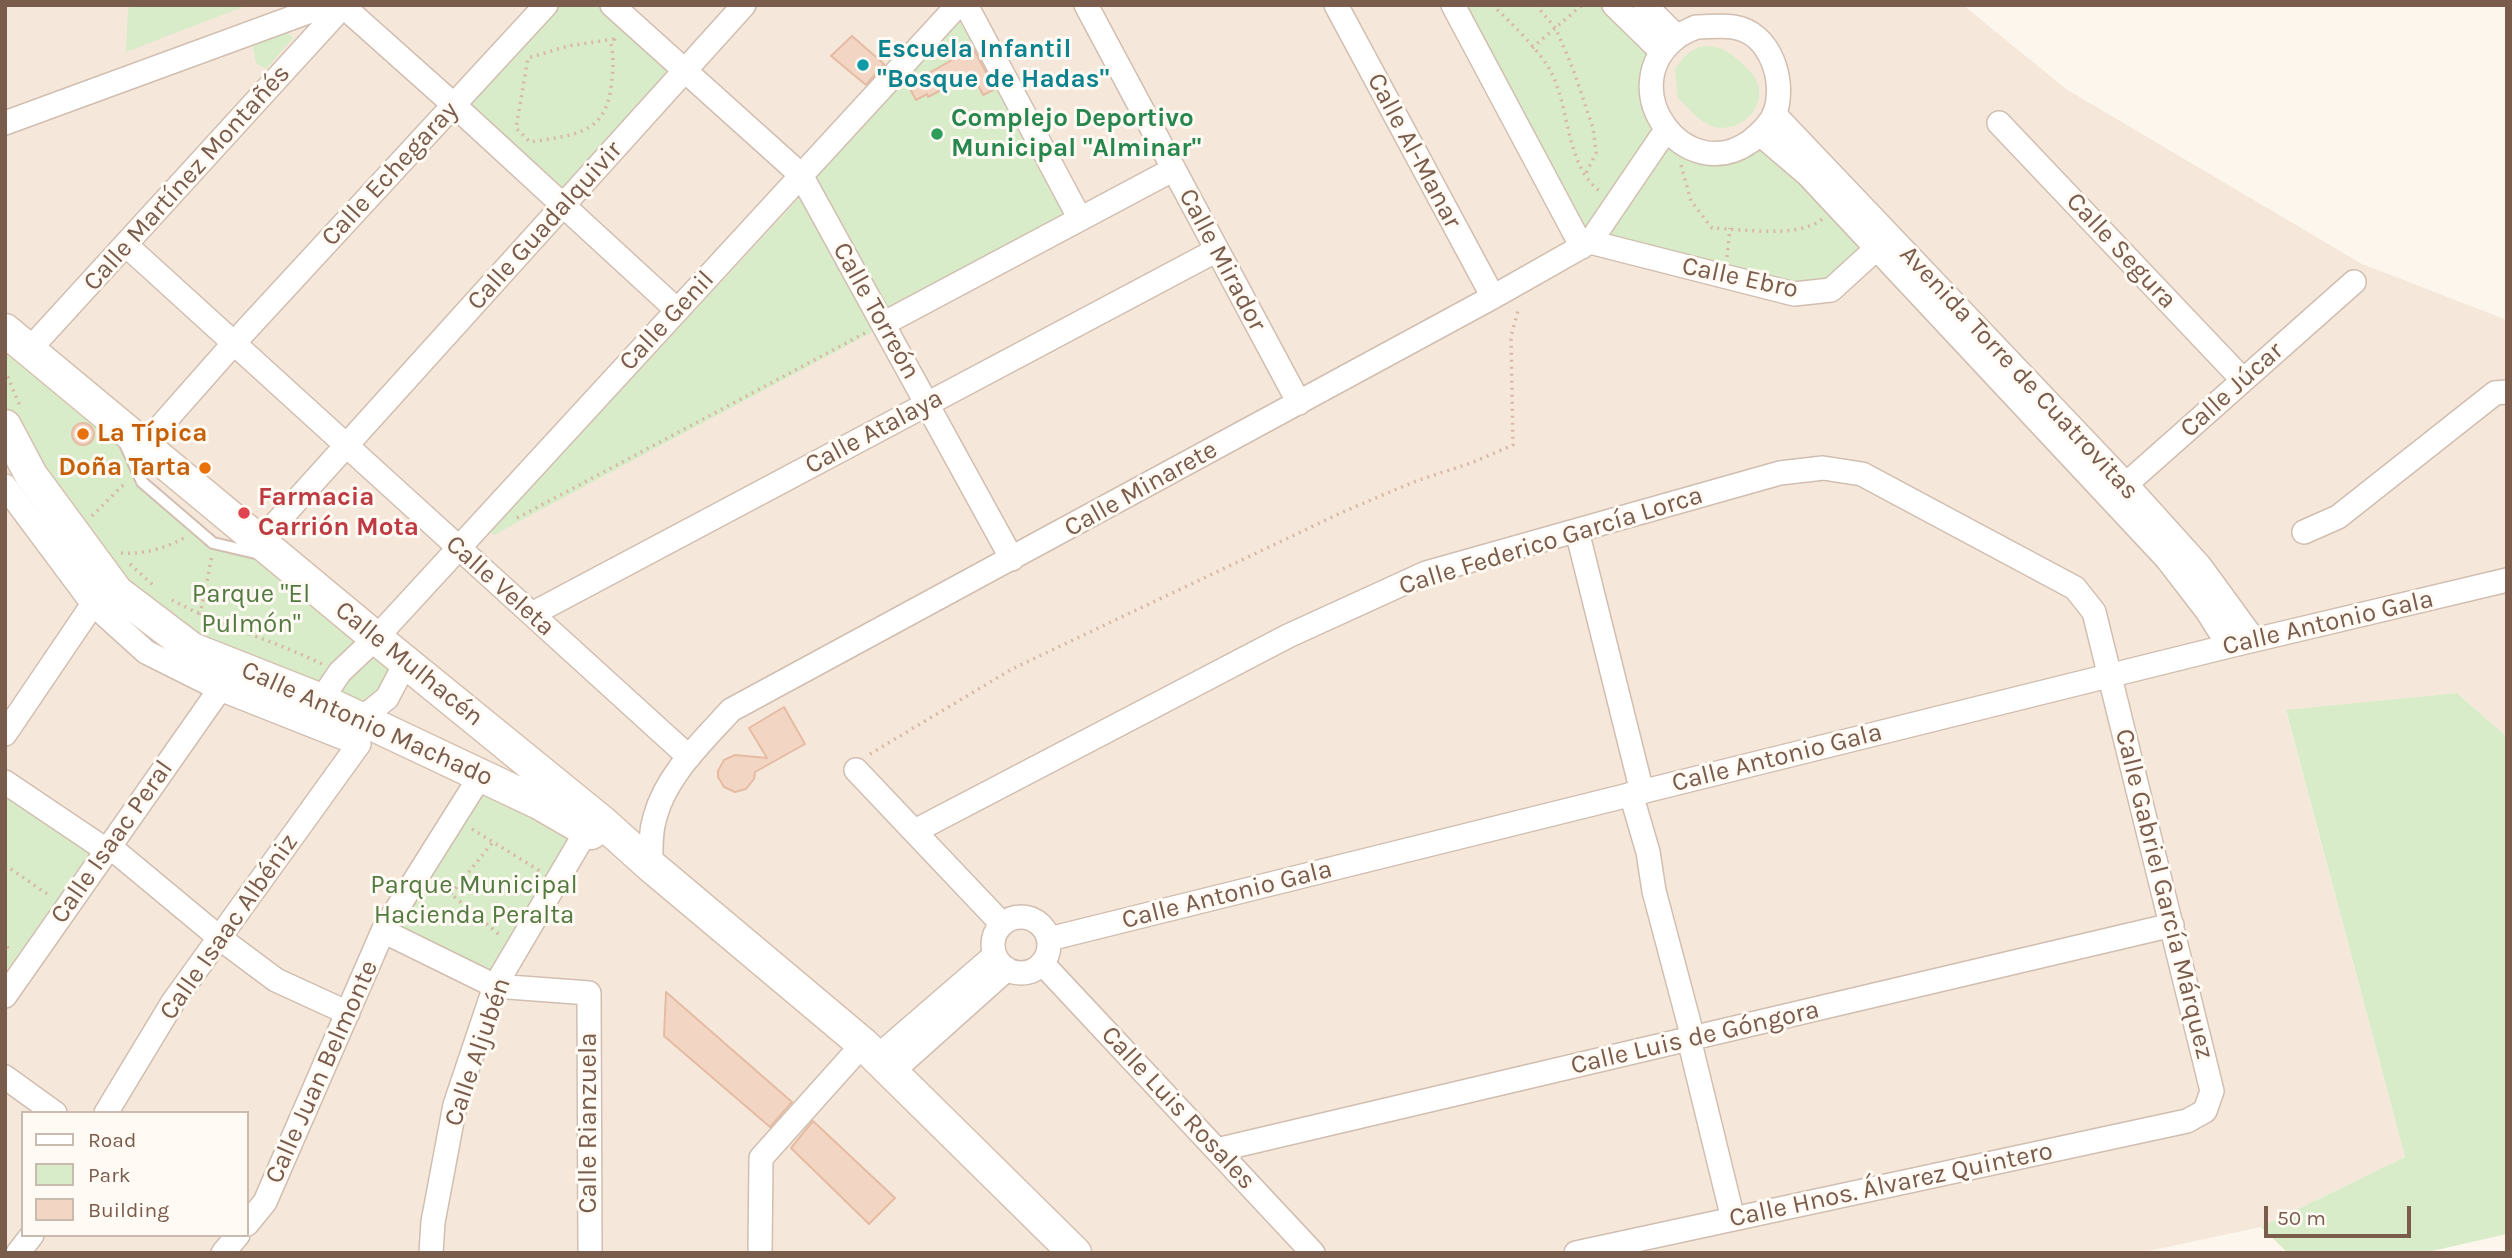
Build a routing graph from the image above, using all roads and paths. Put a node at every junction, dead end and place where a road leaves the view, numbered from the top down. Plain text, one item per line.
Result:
1 (546, 5) edge
2 (744, 5) edge
3 (958, 5) edge
4 (967, 5) edge
5 (1086, 5) edge
6 (1336, 5) edge
7 (1453, 5) edge
8 (1492, 5) edge
9 (1536, 5) edge
10 (1582, 5) edge
11 (1614, 5) edge
12 (1645, 5) edge
13 (1730, 5) edge
14 (338, 6) edge
15 (621, 13) edge
16 (1716, 28) junction
17 (1556, 29) junction
18 (614, 39) junction
19 (1670, 44) junction
20 (1532, 48) junction
21 (684, 72) junction
22 (454, 105) junction
23 (1774, 114) junction
24 (5, 123) edge
25 (2000, 123) dead end
26 (1670, 133) junction
27 (1760, 134) junction
28 (1174, 169) junction
29 (801, 175) junction
30 (1585, 175) junction
31 (1616, 203) junction
32 (562, 206) junction
33 (1837, 206) junction
34 (1080, 219) junction
35 (1730, 228) junction
36 (1586, 244) junction
37 (126, 245) junction
38 (1877, 248) junction
39 (1217, 250) junction
40 (1725, 276) junction
41 (1527, 278) junction
42 (2354, 282) dead end
43 (1493, 297) junction
44 (677, 310) junction
45 (883, 324) junction
46 (12, 336) edge
47 (234, 343) junction
48 (5, 370) edge
49 (2242, 379) junction
50 (2507, 392) edge
51 (1299, 403) junction
52 (927, 404) junction
53 (14, 420) edge
54 (117, 423) junction
55 (144, 445) junction
56 (345, 446) junction
57 (142, 482) junction
58 (5, 486) edge
59 (2118, 491) junction
60 (512, 521) dead end
61 (97, 526) dead end
62 (198, 530) junction
63 (1577, 531) junction
64 (2305, 532) dead end
65 (213, 543) junction
66 (458, 549) junction
67 (270, 550) junction
68 (1012, 559) junction
69 (2507, 580) edge
70 (156, 588) dead end
71 (166, 597) dead end
72 (93, 604) junction
73 (532, 614) junction
74 (200, 615) junction
75 (376, 638) junction
76 (2254, 640) junction
77 (2229, 646) junction
78 (406, 662) junction
79 (340, 672) junction
80 (2110, 676) junction
81 (220, 689) junction
82 (339, 720) junction
83 (478, 720) junction
84 (5, 734) edge
85 (689, 757) junction
86 (856, 770) joint
87 (481, 775) junction
88 (5, 782) edge
89 (1637, 793) junction
90 (454, 818) junction
91 (587, 830) junction
92 (915, 831) junction
93 (493, 842) junction
94 (107, 848) junction
95 (5, 865) edge
96 (650, 866) junction
97 (422, 869) junction
98 (557, 882) junction
99 (451, 894) junction
100 (66, 907) junction
101 (1002, 924) junction
102 (2172, 925) junction
103 (383, 931) junction
104 (221, 939) junction
105 (1049, 939) junction
106 (5, 940) edge
107 (517, 949) junction
108 (5, 953) edge
109 (1001, 962) junction
110 (1042, 963) junction
111 (495, 986) junction
112 (5, 996) edge
113 (348, 1013) junction
114 (1691, 1039) junction
115 (877, 1057) junction
116 (5, 1076) edge
117 (52, 1111) edge
118 (107, 1111) edge
119 (2205, 1111) joint
120 (1217, 1150) junction
121 (1733, 1219) junction
122 (248, 1223) edge
123 (30, 1237) edge
124 (235, 1237) edge
125 (18, 1253) edge
126 (223, 1253) edge
127 (431, 1253) edge
128 (590, 1253) edge
129 (760, 1253) edge
130 (1075, 1253) edge
131 (1313, 1253) edge
132 (1576, 1253) edge

1 - 22 street, Calle Echegaray
2 - 21 street, Calle Guadalquivir
3 - 29 street, Calle Genil
4 - 34 street
5 - 28 street, Calle Mirador
6 - 43 street, Calle Al-Manar
7 - 36 street
8 - 20 path
9 - 17 path
10 - 17 path
11 - 19 street
12 - 19 street
13 - 16 street
14 - 22 street
14 - 24 street
14 - 37 street, Calle Martínez Montañés
15 - 18 path
15 - 21 street, Calle Torreón
16 - 19 street
16 - 23 street
17 - 20 path
17 - 30 path
18 - 18 path
19 - 26 street
20 - 30 path
21 - 29 street, Calle Torreón
21 - 32 street, Calle Guadalquivir
22 - 32 street
22 - 47 street, Calle Echegaray
23 - 27 street
23 - 59 street, Avenida Torre de Cuatrovitas
25 - 49 street, Calle Segura
26 - 27 street
26 - 31 street, Calle Minarete
26 - 35 path
27 - 33 street, Avenida Torre de Cuatrovitas
28 - 34 street
28 - 39 street, Calle Mirador
29 - 44 street, Calle Genil
29 - 45 street, Calle Torreón
30 - 31 path
31 - 36 street, Calle Minarete
32 - 44 street
32 - 56 street, Calle Guadalquivir
33 - 35 path
33 - 38 street, Avenida Torre de Cuatrovitas
34 - 45 street
35 - 40 path
36 - 40 street, Calle Ebro
36 - 41 street, Calle Minarete
37 - 46 street, Calle Martínez Montañés
37 - 47 street, Calle Veleta
38 - 40 street, Calle Ebro
38 - 59 street, Avenida Torre de Cuatrovitas
39 - 51 street, Calle Mirador
39 - 52 street, Calle Atalaya
41 - 43 street, Calle Minarete
41 - 86 path
42 - 49 street, Calle Júcar
43 - 51 street, Calle Minarete
44 - 66 street, Calle Genil
45 - 52 street, Calle Torreón
45 - 60 path
46 - 54 street, Calle Mulhacén
47 - 55 street, Calle Echegaray
47 - 56 street, Calle Veleta
48 - 53 path
49 - 59 street, Calle Júcar
50 - 64 street
51 - 68 street, Calle Minarete
52 - 68 street, Calle Torreón
52 - 73 street, Calle Atalaya
53 - 82 street, Calle Antonio Machado
54 - 55 street, Calle Mulhacén
54 - 57 lane
55 - 67 street, Calle Mulhacén
56 - 66 street, Calle Veleta
56 - 67 street, Calle Guadalquivir
57 - 61 path
57 - 62 lane
58 - 72 street, Calle Antonio Machado
59 - 76 street, Avenida Torre de Cuatrovitas
59 - 77 street, Avenida Torre de Cuatrovitas
62 - 65 lane
62 - 70 path
63 - 80 street, Calle Federico García Lorca
63 - 89 street
63 - 92 street, Calle Federico García Lorca
65 - 67 lane
65 - 74 path
66 - 73 street, Calle Veleta
66 - 75 street, Calle Genil
67 - 75 street, Calle Mulhacén
68 - 85 street, Calle Minarete
69 - 76 street, Calle Antonio Gala
71 - 74 path
72 - 81 street, Calle Antonio Machado
72 - 84 street
73 - 85 street, Calle Veleta
74 - 79 path
75 - 78 street, Calle Mulhacén
75 - 79 street, Calle Genil
76 - 77 street, Calle Antonio Gala
77 - 80 street, Calle Antonio Gala
78 - 82 street
78 - 83 street, Calle Mulhacén
79 - 82 street, Calle Genil
80 - 89 street, Calle Antonio Gala
80 - 102 street, Calle Gabriel García Márquez
81 - 82 street, Calle Antonio Machado
81 - 94 street, Calle Isaac Peral
82 - 87 street, Calle Antonio Machado
82 - 104 street, Calle Isaac Albéniz
83 - 87 street
83 - 96 street, Calle Mulhacén
85 - 96 street, Calle Minarete
86 - 92 street
87 - 90 street, Calle Juan Belmonte
87 - 91 street, Calle Antonio Machado
88 - 94 street
89 - 105 street, Calle Antonio Gala
89 - 114 street
90 - 93 path
90 - 97 street, Calle Juan Belmonte
91 - 96 street, Calle Antonio Machado
91 - 98 street, Calle Aljubén
92 - 101 street
93 - 98 path
93 - 99 path
94 - 100 street, Calle Isaac Peral
94 - 104 street
95 - 100 path
96 - 115 street
97 - 99 path
97 - 103 street, Calle Juan Belmonte
98 - 107 street, Calle Aljubén
99 - 107 path
100 - 112 street, Calle Isaac Peral
101 - 105 street
101 - 109 street
102 - 114 street, Calle Luis de Góngora
102 - 119 street, Calle Gabriel García Márquez
103 - 111 street
103 - 113 street, Calle Juan Belmonte
104 - 113 street
104 - 118 street, Calle Isaac Albéniz
105 - 110 street
106 - 108 path
107 - 111 street, Calle Aljubén
109 - 110 street
109 - 115 street
110 - 120 street, Calle Luis Rosales
111 - 127 street, Calle Aljubén
111 - 128 street, Calle Rianzuela
113 - 122 street, Calle Juan Belmonte
114 - 120 street, Calle Luis de Góngora
114 - 121 street
115 - 129 street
115 - 130 street
116 - 117 street
119 - 121 street, Calle Hnos. Álvarez Quintero
120 - 131 street, Calle Luis Rosales
121 - 132 street, Calle Hnos. Álvarez Quintero
123 - 125 street
124 - 126 street

